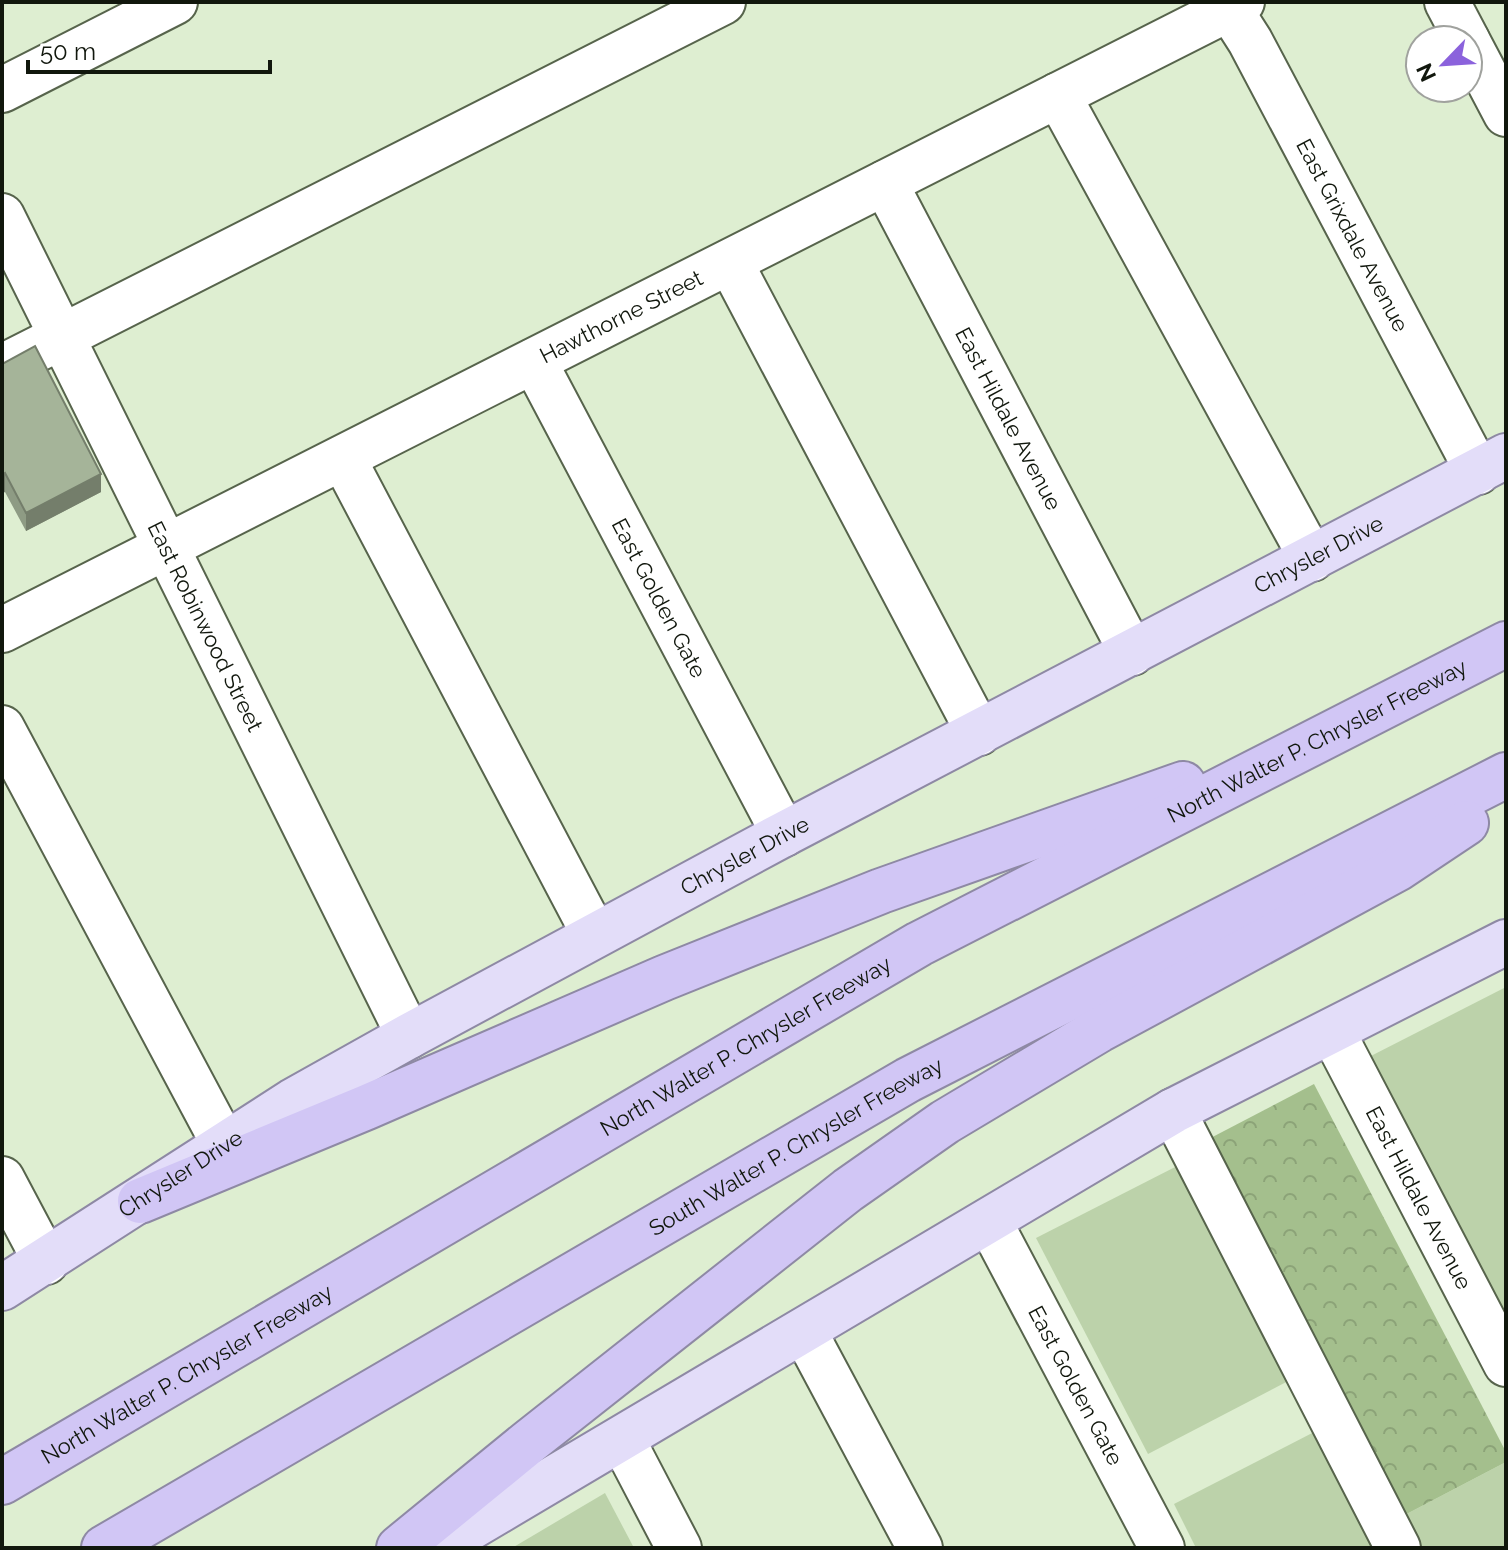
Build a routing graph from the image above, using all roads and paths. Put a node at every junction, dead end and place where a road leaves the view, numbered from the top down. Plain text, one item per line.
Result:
1 (175, 2) edge
2 (723, 2) edge
3 (1447, 2) edge
4 (1232, 4) edge
5 (1458, 24) edge
6 (1484, 73) edge
7 (2, 90) edge
8 (1058, 95) junction
9 (1506, 114) edge
10 (885, 183) junction
11 (2, 216) edge
12 (730, 262) junction
13 (62, 337) junction
14 (534, 361) junction
15 (2, 367) edge
16 (343, 458) junction
17 (1492, 464) edge
18 (165, 547) junction
19 (1312, 559) junction
20 (2, 630) edge
21 (1506, 644) edge
22 (1132, 653) junction
23 (1351, 724) junction
24 (2, 728) edge
25 (979, 733) junction
26 (1506, 775) edge
27 (1506, 795) edge
28 (784, 834) junction
29 (594, 934) junction
30 (1504, 949) edge
31 (1332, 1031) junction
32 (409, 1036) junction
33 (1173, 1111) junction
34 (225, 1146) junction
35 (2, 1179) edge
36 (140, 1201) junction
37 (989, 1221) junction
38 (46, 1262) junction
39 (2, 1288) edge
40 (804, 1331) junction
41 (1506, 1364) edge
42 (622, 1439) junction
43 (2, 1482) edge
44 (441, 1547) edge
45 (104, 1548) edge
46 (399, 1548) edge
47 (679, 1548) edge
48 (920, 1548) edge
49 (1162, 1548) edge
50 (1398, 1548) edge

1 - 7 street
2 - 13 street
3 - 5 street
4 - 8 street, Hawthorne Street
4 - 17 street, East Grixdale Avenue
6 - 9 street
8 - 10 street, Hawthorne Street
8 - 19 street
10 - 12 street, Hawthorne Street
10 - 22 street, East Hildale Avenue
11 - 13 street, East Robinwood Street
12 - 14 street, Hawthorne Street
12 - 25 street
13 - 15 street
13 - 18 street, East Robinwood Street
14 - 16 street, Hawthorne Street
14 - 28 street, East Golden Gate
16 - 18 street, Hawthorne Street
16 - 29 street
17 - 19 main road, Chrysler Drive
18 - 20 street, Hawthorne Street
18 - 32 street, East Robinwood Street
19 - 22 main road, Chrysler Drive
21 - 23 highway, North Walter P. Chrysler Freeway
22 - 25 main road, Chrysler Drive
23 - 36 highway
23 - 43 highway, North Walter P. Chrysler Freeway
24 - 34 street
25 - 28 main road, Chrysler Drive
26 - 45 highway, South Walter P. Chrysler Freeway
27 - 46 highway
28 - 29 main road, Chrysler Drive
29 - 32 main road, Chrysler Drive
30 - 31 main road
31 - 33 main road
31 - 41 street, East Hildale Avenue
32 - 34 main road, Chrysler Drive
33 - 37 main road
33 - 50 street
34 - 36 main road, Chrysler Drive
35 - 38 street
36 - 38 main road, Chrysler Drive
37 - 40 main road
37 - 49 street, East Golden Gate
38 - 39 main road, Chrysler Drive
40 - 42 main road
40 - 48 street
42 - 44 main road
42 - 47 street

